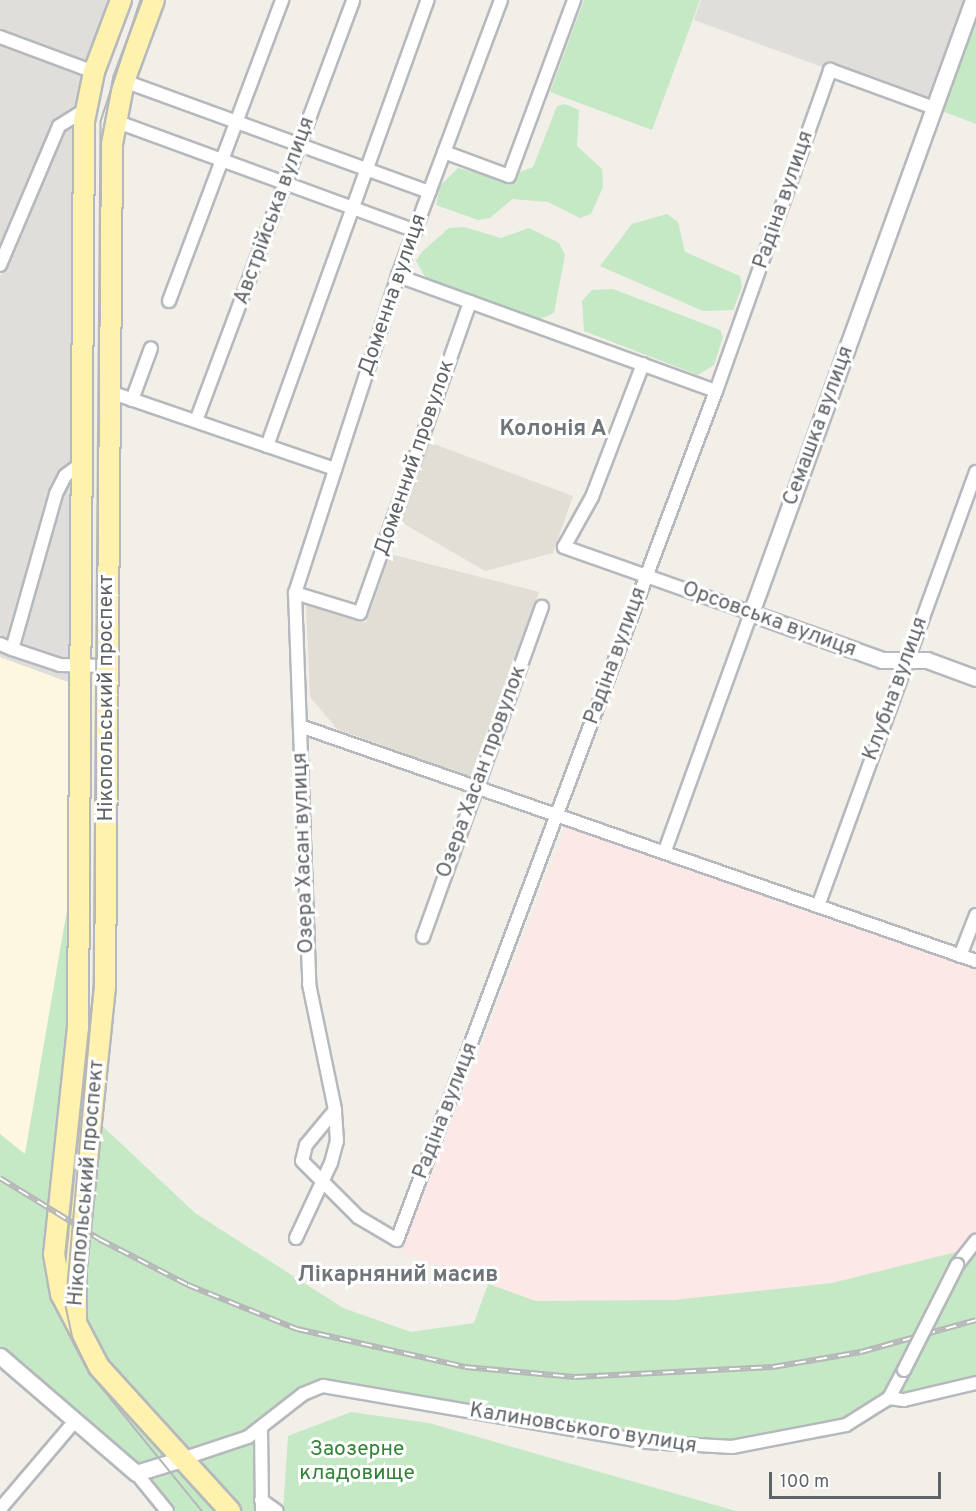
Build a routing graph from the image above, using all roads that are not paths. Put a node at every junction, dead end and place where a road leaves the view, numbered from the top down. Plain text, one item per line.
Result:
1 (121, 0) edge
2 (154, 0) edge
3 (282, 0) edge
4 (353, 0) edge
5 (429, 0) edge
6 (501, 0) edge
7 (574, 0) edge
8 (973, 0) edge
9 (0, 37) edge
10 (94, 72) junction
11 (124, 81) junction
12 (934, 108) junction
13 (86, 109) junction
14 (115, 122) junction
15 (237, 122) junction
16 (299, 145) junction
17 (444, 152) junction
18 (223, 161) junction
19 (367, 170) junction
20 (285, 183) junction
21 (429, 192) junction
22 (353, 208) junction
23 (414, 231) junction
24 (0, 265) edge
25 (398, 276) junction
26 (169, 301) dead end
27 (470, 302) junction
28 (151, 348) dead end
29 (643, 364) junction
30 (82, 383) junction
31 (716, 391) junction
32 (110, 392) junction
33 (132, 400) junction
34 (196, 421) junction
35 (267, 446) junction
36 (82, 463) junction
37 (335, 469) junction
38 (976, 472) edge
39 (644, 577) junction
40 (295, 592) junction
41 (542, 607) dead end
42 (751, 613) junction
43 (6, 647) edge
44 (906, 660) junction
45 (80, 666) junction
46 (108, 666) junction
47 (976, 678) edge
48 (300, 726) junction
49 (477, 788) junction
50 (559, 816) junction
51 (664, 853) junction
52 (818, 906) junction
53 (976, 915) edge
54 (423, 937) dead end
55 (960, 956) junction
56 (976, 961) edge
57 (335, 1110) junction
58 (322, 1182) junction
59 (296, 1238) dead end
60 (976, 1241) edge
61 (76, 1324) junction
62 (0, 1356) edge
63 (976, 1383) edge
64 (889, 1398) junction
65 (75, 1421) junction
66 (261, 1427) junction
67 (182, 1459) junction
68 (136, 1473) junction
69 (262, 1505) edge
70 (0, 1509) edge
71 (167, 1511) edge
72 (230, 1511) edge
73 (277, 1511) edge

1 - 10 main road, Нікопольський проспект
2 - 11 main road, Нікопольський проспект
3 - 15 street
4 - 16 street, Австрійська вулиця
5 - 19 street
6 - 17 street, Доменна вулиця
7 - 17 street
8 - 12 street, Семашка вулиця
9 - 10 street
10 - 13 main road, Нікопольський проспект
11 - 14 main road, Нікопольський проспект
11 - 15 street
12 - 31 street, Радіна вулиця
12 - 42 street, Семашка вулиця
13 - 24 street
13 - 30 main road, Нікопольський проспект
14 - 18 street
14 - 32 main road, Нікопольський проспект
15 - 16 street
15 - 18 street
16 - 19 street
16 - 20 street, Австрійська вулиця
17 - 21 street, Доменна вулиця
18 - 20 street
18 - 26 street
19 - 21 street
19 - 22 street
20 - 22 street
20 - 34 street, Австрійська вулиця
21 - 23 street, Доменна вулиця
22 - 23 street
22 - 35 street
23 - 25 street, Доменна вулиця
25 - 27 street
25 - 37 street, Доменна вулиця
27 - 29 street
27 - 40 street, Доменний провулок
28 - 33 street
29 - 31 street
29 - 39 street, Орсовська вулиця
30 - 32 main road
30 - 36 main road, Нікопольський проспект
31 - 39 street, Радіна вулиця
32 - 33 street
32 - 46 main road, Нікопольський проспект
33 - 34 street
34 - 35 street
35 - 37 street
36 - 43 street
36 - 45 main road, Нікопольський проспект
37 - 40 street, Доменна вулиця
38 - 44 street, Клубна вулиця
39 - 42 street, Орсовська вулиця
39 - 50 street, Радіна вулиця
40 - 48 street, Озера Хасан вулиця
41 - 49 street, Озера Хасан провулок
42 - 44 street, Орсовська вулиця
42 - 51 street, Семашка вулиця
43 - 45 street
44 - 47 street, Орсовська вулиця
44 - 52 street, Клубна вулиця
45 - 46 street
45 - 61 main road, Нікопольський проспект
46 - 61 main road, Нікопольський проспект
48 - 49 street
48 - 57 street, Озера Хасан вулиця
49 - 50 street
49 - 54 street, Озера Хасан провулок
50 - 51 street
50 - 58 street, Радіна вулиця
51 - 52 street
52 - 55 street
53 - 55 street
55 - 56 street
57 - 58 street, Озера Хасан вулиця
57 - 58 street
58 - 59 street, Озера Хасан вулиця
60 - 64 street, Калиновського вулиця, bridge
61 - 67 main road
62 - 65 street
63 - 64 street
64 - 66 street, Калиновського вулиця
65 - 68 street
65 - 70 street
66 - 67 street, Калиновського вулиця
66 - 69 street
67 - 68 street
67 - 72 main road
68 - 71 street
69 - 73 street

